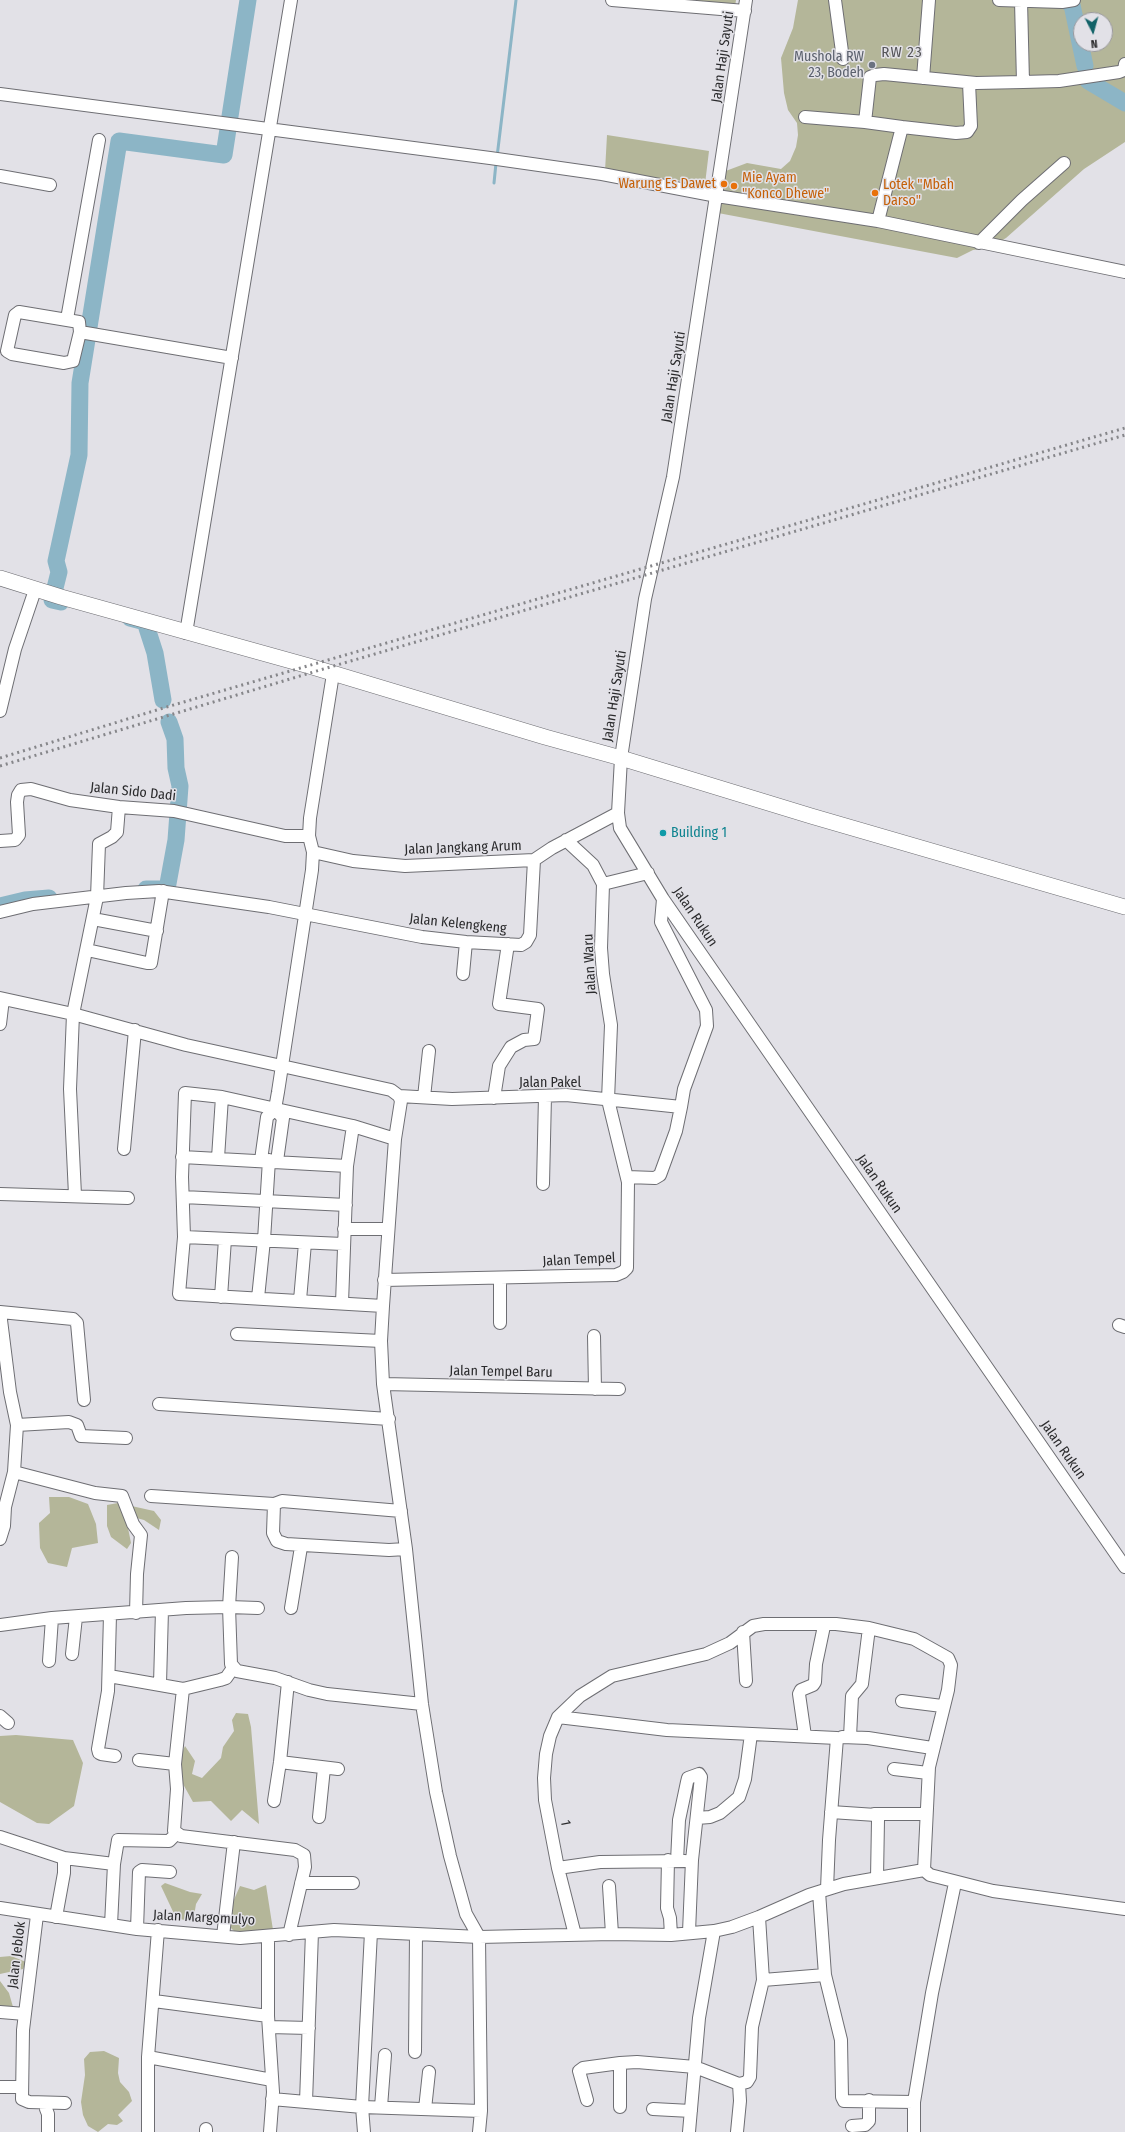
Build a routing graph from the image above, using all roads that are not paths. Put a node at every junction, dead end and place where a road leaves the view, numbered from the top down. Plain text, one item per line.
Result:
1 (291, 0) edge
2 (612, 0) edge
3 (835, 0) edge
4 (929, 0) edge
5 (999, 0) edge
6 (1021, 1) junction
7 (1068, 1) edge
8 (745, 6) edge
9 (843, 59) dead end
10 (1125, 64) edge
11 (923, 78) junction
12 (1022, 82) junction
13 (969, 83) junction
14 (0, 94) edge
15 (805, 117) dead end
16 (865, 122) junction
17 (902, 127) junction
18 (270, 128) junction
19 (99, 140) dead end
20 (1064, 163) dead end
21 (0, 176) edge
22 (50, 185) dead end
23 (717, 196) junction
24 (878, 221) junction
25 (979, 243) junction
26 (1125, 272) edge
27 (68, 320) junction
28 (85, 332) junction
29 (232, 358) junction
30 (0, 578) edge
31 (48, 594) junction
32 (186, 633) junction
33 (333, 674) junction
34 (0, 711) edge
35 (621, 758) junction
36 (119, 807) junction
37 (618, 813) junction
38 (309, 836) junction
39 (566, 840) junction
40 (0, 841) edge
41 (313, 852) junction
42 (534, 860) junction
43 (648, 873) junction
44 (603, 884) junction
45 (163, 891) junction
46 (97, 894) junction
47 (663, 898) junction
48 (1125, 907) edge
49 (0, 912) edge
50 (305, 914) junction
51 (93, 919) junction
52 (157, 931) junction
53 (466, 942) junction
54 (508, 944) junction
55 (87, 950) junction
56 (463, 974) dead end
57 (1, 998) edge
58 (73, 1014) junction
59 (0, 1024) edge
60 (135, 1030) junction
61 (429, 1051) dead end
62 (282, 1066) junction
63 (399, 1096) junction
64 (545, 1096) junction
65 (222, 1097) junction
66 (424, 1097) junction
67 (493, 1098) junction
68 (608, 1100) junction
69 (681, 1106) junction
70 (275, 1109) junction
71 (353, 1126) junction
72 (395, 1139) junction
73 (124, 1149) dead end
74 (182, 1157) junction
75 (218, 1158) junction
76 (269, 1160) junction
77 (348, 1166) junction
78 (627, 1177) junction
79 (543, 1184) dead end
80 (0, 1194) edge
81 (75, 1195) junction
82 (128, 1198) dead end
83 (183, 1198) junction
84 (266, 1203) junction
85 (346, 1205) junction
86 (344, 1229) junction
87 (388, 1229) junction
88 (184, 1237) junction
89 (225, 1239) junction
90 (264, 1240) junction
91 (305, 1243) junction
92 (344, 1244) junction
93 (500, 1278) junction
94 (384, 1280) junction
95 (221, 1297) junction
96 (258, 1298) junction
97 (300, 1300) junction
98 (342, 1303) junction
99 (383, 1306) junction
100 (0, 1312) edge
101 (500, 1322) dead end
102 (237, 1334) dead end
103 (594, 1336) dead end
104 (381, 1342) junction
105 (383, 1384) junction
106 (595, 1389) junction
107 (619, 1389) dead end
108 (5, 1391) edge
109 (84, 1400) dead end
110 (159, 1404) dead end
111 (389, 1420) junction
112 (16, 1425) junction
113 (126, 1438) dead end
114 (14, 1472) junction
115 (5, 1484) edge
116 (151, 1496) dead end
117 (274, 1504) junction
118 (401, 1511) junction
119 (0, 1539) edge
120 (301, 1546) junction
121 (406, 1549) junction
122 (232, 1557) dead end
123 (1125, 1567) edge
124 (229, 1608) junction
125 (258, 1608) dead end
126 (291, 1608) dead end
127 (162, 1610) junction
128 (136, 1613) junction
129 (110, 1615) junction
130 (76, 1617) junction
131 (52, 1618) junction
132 (0, 1625) edge
133 (824, 1626) junction
134 (869, 1628) junction
135 (743, 1632) junction
136 (72, 1654) dead end
137 (49, 1661) dead end
138 (233, 1668) junction
139 (109, 1676) junction
140 (746, 1681) dead end
141 (288, 1682) junction
142 (160, 1684) junction
143 (183, 1689) junction
144 (902, 1701) dead end
145 (422, 1704) junction
146 (942, 1706) junction
147 (558, 1717) junction
148 (751, 1734) junction
149 (806, 1736) junction
150 (850, 1737) junction
151 (837, 1738) junction
152 (932, 1748) junction
153 (115, 1756) dead end
154 (139, 1760) dead end
155 (280, 1762) junction
156 (175, 1764) junction
157 (324, 1768) junction
158 (338, 1769) dead end
159 (894, 1769) dead end
160 (928, 1773) junction
161 (274, 1802) dead end
162 (831, 1812) junction
163 (874, 1814) junction
164 (926, 1814) junction
165 (319, 1817) dead end
166 (697, 1818) junction
167 (176, 1834) junction
168 (0, 1837) edge
169 (234, 1842) junction
170 (64, 1858) junction
171 (673, 1860) junction
172 (692, 1860) junction
173 (114, 1864) junction
174 (558, 1868) junction
175 (924, 1870) junction
176 (170, 1872) dead end
177 (877, 1878) junction
178 (301, 1883) junction
179 (353, 1883) dead end
180 (955, 1883) junction
181 (610, 1886) dead end
182 (823, 1890) junction
183 (0, 1908) edge
184 (1125, 1909) edge
185 (37, 1915) junction
186 (56, 1917) junction
187 (759, 1917) junction
188 (111, 1925) junction
189 (137, 1929) junction
190 (158, 1930) junction
191 (714, 1931) junction
192 (312, 1932) junction
193 (371, 1932) junction
194 (689, 1932) junction
195 (416, 1934) junction
196 (612, 1934) junction
197 (289, 1935) junction
198 (575, 1935) junction
199 (671, 1935) junction
200 (223, 1936) junction
201 (268, 1936) junction
202 (479, 1937) junction
203 (825, 1975) junction
204 (763, 1980) junction
205 (154, 2001) junction
206 (0, 2012) edge
207 (25, 2014) junction
208 (269, 2021) junction
209 (309, 2028) junction
210 (415, 2052) dead end
211 (385, 2055) dead end
212 (148, 2057) junction
213 (620, 2063) junction
214 (695, 2067) junction
215 (429, 2072) dead end
216 (272, 2080) junction
217 (739, 2084) junction
218 (0, 2087) edge
219 (21, 2087) junction
220 (272, 2099) junction
221 (586, 2100) dead end
222 (869, 2100) junction
223 (306, 2102) junction
224 (914, 2102) junction
225 (65, 2103) dead end
226 (362, 2107) junction
227 (381, 2107) junction
228 (620, 2107) dead end
229 (424, 2109) junction
230 (653, 2109) dead end
231 (46, 2110) dead end
232 (691, 2111) junction
233 (481, 2112) junction
234 (852, 2126) dead end
235 (48, 2132) edge
236 (148, 2132) edge
237 (270, 2132) edge
238 (364, 2132) edge
239 (479, 2132) edge
240 (689, 2132) edge
241 (737, 2132) edge
242 (914, 2132) edge

1 - 18 street
2 - 8 street
3 - 9 street
4 - 11 street
5 - 6 street
6 - 7 street
6 - 12 street
8 - 23 street, Jalan Haji Sayuti
10 - 12 street
11 - 13 street
11 - 16 street
12 - 13 street
13 - 17 street
14 - 18 street
15 - 16 street
16 - 17 street
17 - 24 street
18 - 23 street
18 - 29 street
19 - 27 street
20 - 25 street
21 - 22 street
23 - 24 street
23 - 35 street, Jalan Haji Sayuti
24 - 25 street
25 - 26 street
27 - 28 street
27 - 28 street
28 - 29 street
29 - 32 street
30 - 31 main road
31 - 32 main road
31 - 34 street
32 - 33 main road
33 - 35 main road
33 - 38 street
35 - 37 street
35 - 48 main road
36 - 38 street, Jalan Sido Dadi
36 - 40 street, Jalan Sido Dadi
36 - 46 street
37 - 39 street, Jalan Jangkang Arum
37 - 43 street, Jalan Rukun
38 - 41 street
39 - 42 street, Jalan Jangkang Arum
39 - 44 street, Jalan Waru
41 - 42 street, Jalan Jangkang Arum
41 - 50 street
42 - 54 street, Jalan Kelengkeng
43 - 44 street
43 - 47 street, Jalan Rukun
44 - 68 street, Jalan Waru
45 - 46 street, Jalan Kelengkeng
45 - 50 street, Jalan Kelengkeng
45 - 52 street
46 - 49 street, Jalan Kelengkeng
46 - 51 street
47 - 69 street
47 - 123 street, Jalan Rukun
50 - 53 street, Jalan Kelengkeng
50 - 62 street
51 - 52 street
51 - 55 street
52 - 55 street
53 - 54 street, Jalan Kelengkeng
53 - 56 street
54 - 67 street
55 - 58 street
57 - 58 street
57 - 59 street
58 - 60 street
58 - 81 street
60 - 62 street
60 - 73 street
61 - 66 street
62 - 63 street
62 - 70 street
63 - 66 street, Jalan Pakel
63 - 72 street
64 - 67 street, Jalan Pakel
64 - 68 street, Jalan Pakel
64 - 79 street
65 - 70 street
65 - 74 street
65 - 75 street
66 - 67 street, Jalan Pakel
68 - 69 street, Jalan Pakel
68 - 78 street, Jalan Tempel
69 - 78 street
70 - 71 street
70 - 76 street
70 - 76 street
71 - 72 street
71 - 77 street
72 - 87 street
74 - 75 street
74 - 83 street
75 - 76 street
76 - 77 street
76 - 84 street
77 - 85 street
78 - 93 street, Jalan Tempel
80 - 81 street
81 - 82 street
83 - 84 street
83 - 88 street
84 - 85 street
84 - 90 street
85 - 86 street
86 - 87 street
86 - 92 street
87 - 94 street
88 - 89 street
88 - 95 street
89 - 90 street
89 - 95 street
90 - 91 street
90 - 96 street
91 - 92 street
91 - 97 street
92 - 98 street
93 - 94 street, Jalan Tempel
93 - 101 street
94 - 99 street
95 - 96 street
96 - 97 street
97 - 98 street
98 - 99 street
99 - 104 street
100 - 108 street
100 - 109 street
102 - 104 street
103 - 106 street
104 - 105 street
105 - 106 street, Jalan Tempel Baru
105 - 111 street
106 - 107 street, Jalan Tempel Baru
108 - 112 street
110 - 111 street
111 - 118 street
112 - 113 street
112 - 114 street
114 - 115 street
114 - 128 street
115 - 119 street
116 - 117 street
117 - 118 street
117 - 120 street
118 - 121 street
120 - 121 street
120 - 126 street
121 - 145 street
122 - 124 street
124 - 125 street
124 - 127 street
124 - 138 street
127 - 128 street
127 - 142 street
128 - 129 street
129 - 130 street
129 - 139 street
130 - 131 street
130 - 136 street
131 - 132 street
131 - 137 street
133 - 134 street
133 - 135 street
133 - 149 street
134 - 146 street
134 - 150 street
135 - 140 street
135 - 147 street
138 - 141 street
138 - 143 street
139 - 142 street
139 - 153 street
141 - 145 street
141 - 155 street
142 - 143 street
143 - 156 street
144 - 146 street
145 - 202 street
146 - 152 street
147 - 148 street
147 - 174 street, 1
148 - 149 street
148 - 166 street
149 - 151 street
150 - 151 street
150 - 152 street
151 - 162 street
152 - 160 street
154 - 156 street
155 - 157 street
155 - 161 street
156 - 167 street
157 - 158 street
157 - 165 street
159 - 160 street
160 - 164 street
162 - 163 street
162 - 182 street
163 - 164 street
163 - 177 street
164 - 175 street
166 - 171 street
166 - 172 street
167 - 169 street
167 - 173 street
168 - 170 street
169 - 178 street
169 - 200 street
170 - 173 street
170 - 186 street
171 - 172 street
171 - 174 street
171 - 199 street
172 - 194 street
173 - 188 street
174 - 198 street, 1
175 - 177 street, Jalan Margomulyo
175 - 180 street
176 - 189 street
177 - 182 street, Jalan Margomulyo
178 - 179 street
178 - 197 street
180 - 184 street
180 - 224 street
181 - 196 street
182 - 187 street, Jalan Margomulyo
182 - 203 street
183 - 185 street, Jalan Margomulyo
185 - 186 street, Jalan Margomulyo
185 - 207 street, Jalan Jeblok
186 - 188 street, Jalan Margomulyo
187 - 191 street, Jalan Margomulyo
187 - 204 street
188 - 189 street, Jalan Margomulyo
189 - 190 street, Jalan Margomulyo
190 - 200 street, Jalan Margomulyo
190 - 205 street
191 - 194 street, Jalan Margomulyo
191 - 214 street
192 - 193 street, Jalan Margomulyo
192 - 197 street, Jalan Margomulyo
192 - 209 street
193 - 195 street, Jalan Margomulyo
193 - 226 street
194 - 199 street, Jalan Margomulyo
195 - 202 street, Jalan Margomulyo
195 - 210 street
196 - 198 street, Jalan Margomulyo
196 - 199 street, Jalan Margomulyo
197 - 201 street, Jalan Margomulyo
198 - 202 street, Jalan Margomulyo
200 - 201 street, Jalan Margomulyo
201 - 208 street
202 - 233 street
203 - 204 street
203 - 222 street
204 - 217 street
205 - 208 street
205 - 212 street
206 - 207 street
207 - 219 street, Jalan Jeblok
208 - 209 street
208 - 216 street
209 - 223 street
211 - 227 street
212 - 216 street
212 - 236 street
213 - 214 street
213 - 221 street
213 - 228 street
214 - 217 street
214 - 232 street
215 - 229 street
216 - 220 street
217 - 241 street
218 - 219 street
219 - 225 street
220 - 223 street
220 - 237 street
222 - 224 street
222 - 234 street
223 - 226 street
224 - 242 street
226 - 227 street
226 - 238 street
227 - 229 street
229 - 233 street
230 - 232 street
231 - 235 street
232 - 240 street
233 - 239 street

